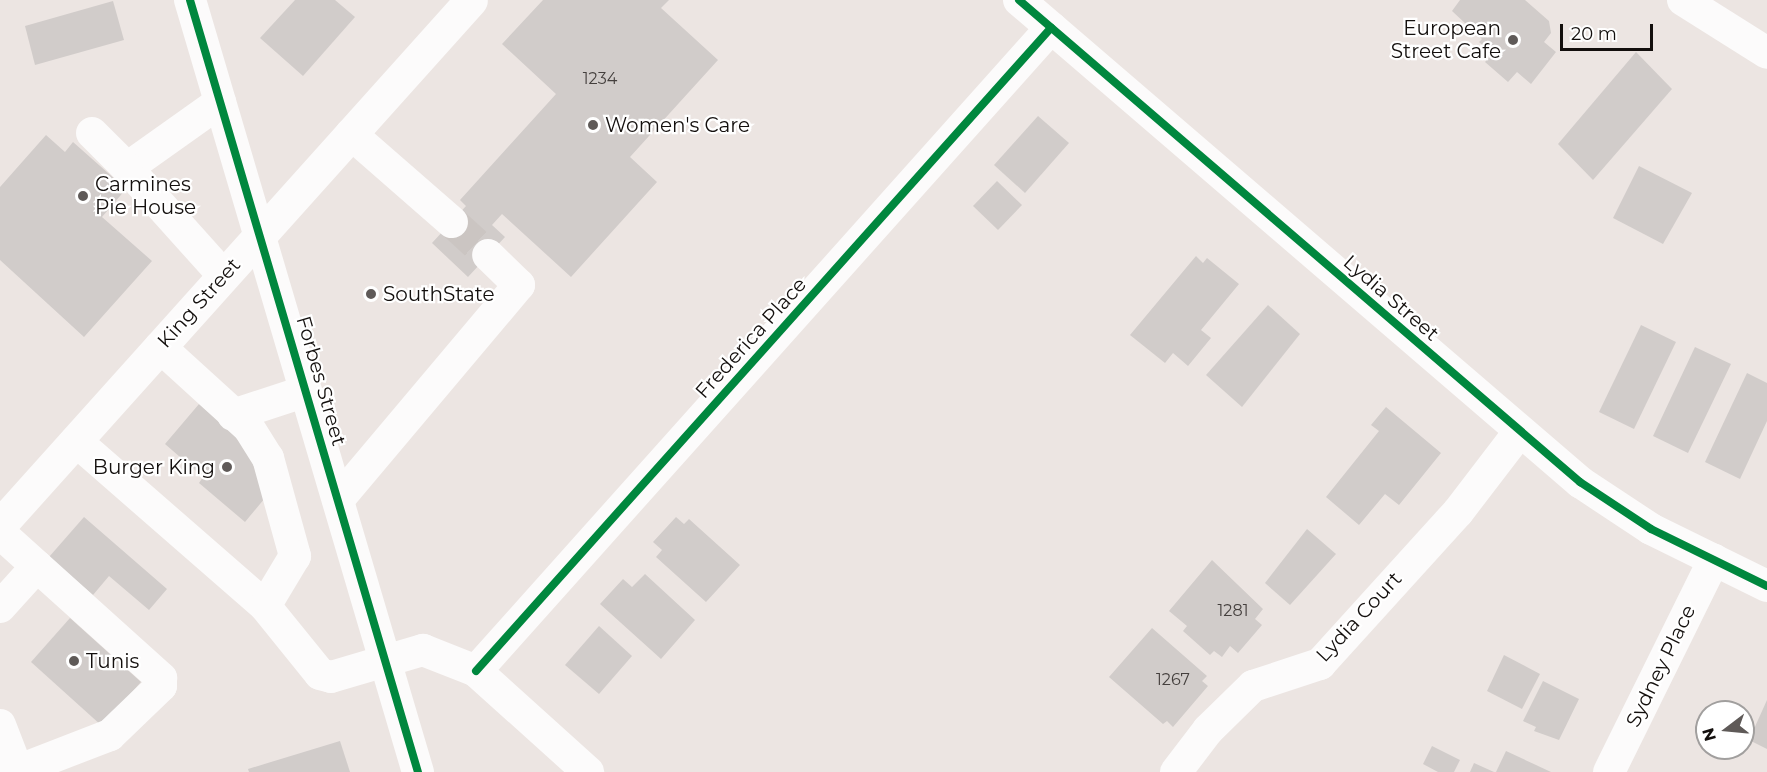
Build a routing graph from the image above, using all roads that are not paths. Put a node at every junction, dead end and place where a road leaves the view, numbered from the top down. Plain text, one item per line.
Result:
1 (190, 0) edge
2 (471, 0) edge
3 (1019, 0) edge
4 (1683, 0) edge
5 (1051, 28) junction
6 (1767, 53) edge
7 (220, 102) junction
8 (92, 133) dead end
9 (351, 134) junction
10 (127, 168) junction
11 (452, 222) tunnel mouth
12 (261, 235) junction
13 (488, 255) tunnel mouth
14 (224, 276) junction
15 (160, 347) junction
16 (306, 391) junction
17 (233, 415) junction
18 (1520, 431) junction
19 (76, 441) junction
20 (338, 500) junction
21 (0, 525) edge
22 (0, 533) edge
23 (1714, 560) junction
24 (37, 566) junction
25 (1767, 586) edge
26 (265, 606) junction
27 (0, 607) edge
28 (384, 660) junction
29 (476, 670) junction
30 (0, 725) edge
31 (16, 771) edge
32 (418, 772) edge
33 (588, 772) edge
34 (1176, 772) edge
35 (1609, 772) edge

1 - 7 street, Forbes Street
2 - 9 main road, King Street
3 - 5 street, Lydia Street
4 - 6 street
5 - 18 street, Lydia Street
5 - 29 street, Frederica Place
7 - 10 street
7 - 12 street, Forbes Street
8 - 10 street
9 - 11 street
9 - 12 main road, King Street
10 - 14 street
12 - 14 main road, King Street
12 - 16 street, Forbes Street
13 - 20 street
14 - 15 main road, King Street
15 - 17 street
15 - 19 main road, King Street
16 - 17 street
16 - 20 street, Forbes Street
17 - 26 street
18 - 23 street, Lydia Street
18 - 34 street, Lydia Court
19 - 21 main road, King Street
19 - 26 street
20 - 28 street, Forbes Street
22 - 24 street
23 - 25 street, Lydia Street
23 - 35 street, Sydney Place
24 - 27 street
24 - 31 street
26 - 28 street
28 - 29 street
28 - 32 street, Forbes Street
29 - 33 street
30 - 31 street

